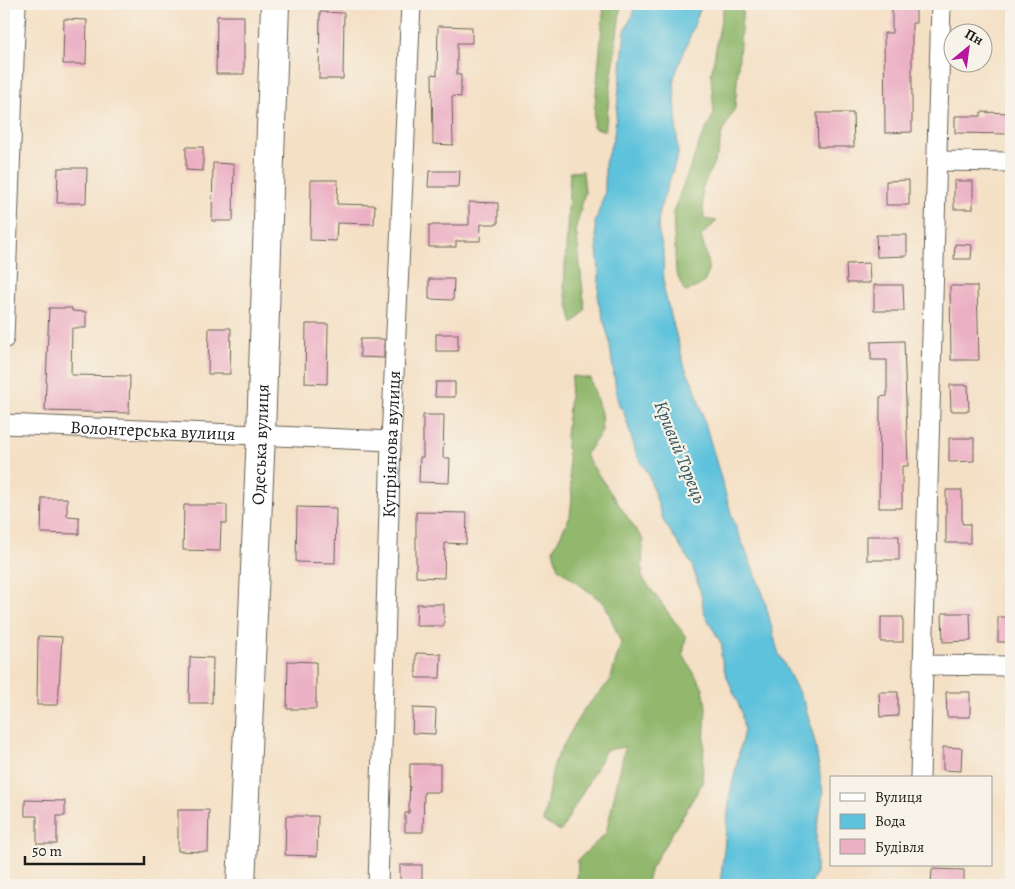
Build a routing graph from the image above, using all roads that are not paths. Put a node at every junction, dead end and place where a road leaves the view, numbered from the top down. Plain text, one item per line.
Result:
1 (16, 4) edge
2 (275, 4) edge
3 (411, 4) edge
4 (941, 4) edge
5 (936, 161) junction
6 (1011, 162) edge
7 (4, 339) edge
8 (4, 424) edge
9 (261, 434) junction
10 (391, 441) junction
11 (923, 665) junction
12 (1011, 666) edge
13 (920, 776) edge
14 (241, 885) edge
15 (378, 885) edge

1 - 7 street
2 - 9 street, Одеська вулиця
3 - 10 street, Купріянова вулиця
4 - 5 street
5 - 6 street
5 - 11 street
8 - 9 street, Волонтерська вулиця
9 - 10 street, Волонтерська вулиця
9 - 14 street, Одеська вулиця
10 - 15 street, Купріянова вулиця
11 - 12 street
11 - 13 street

